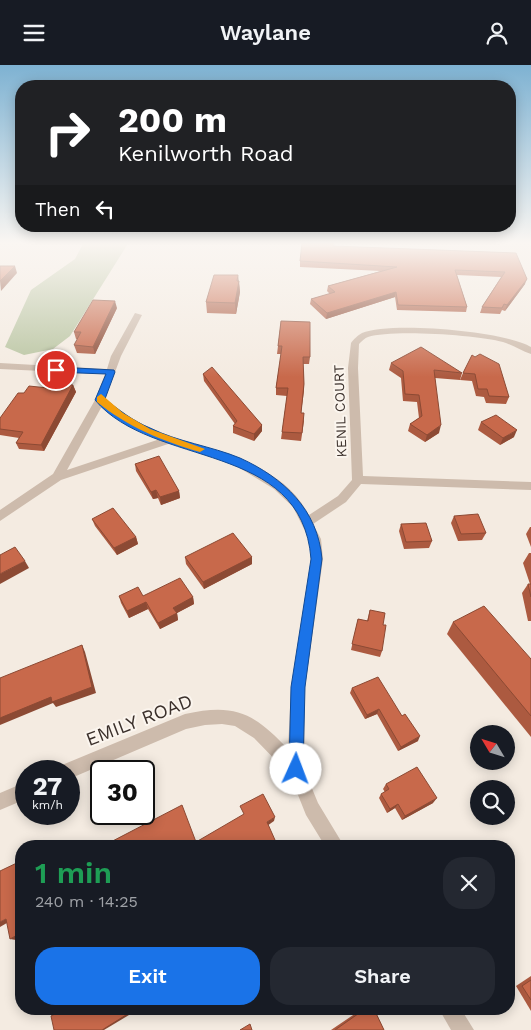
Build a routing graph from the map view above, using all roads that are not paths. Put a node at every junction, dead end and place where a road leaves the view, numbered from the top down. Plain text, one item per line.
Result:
1 (138, 315) dead end
2 (531, 351) edge
3 (0, 366) edge
4 (111, 372) junction
5 (100, 400) junction
6 (172, 439) junction
7 (57, 477) junction
8 (358, 480) junction
9 (531, 486) edge
10 (0, 516) edge
11 (307, 522) junction
12 (80, 766) edge
13 (296, 769) junction
14 (15, 795) edge
15 (0, 802) edge
16 (331, 840) edge
17 (453, 1015) edge
18 (464, 1030) edge

1 - 4 street
2 - 8 street, KENIL COURT
3 - 4 street
4 - 5 street
5 - 6 street
5 - 7 street
6 - 7 street
6 - 11 street
7 - 10 street
8 - 9 street, KENIL COURT
8 - 11 street, KENIL COURT
11 - 13 street
12 - 13 street, EMILY ROAD
13 - 16 street
14 - 15 street
17 - 18 street

